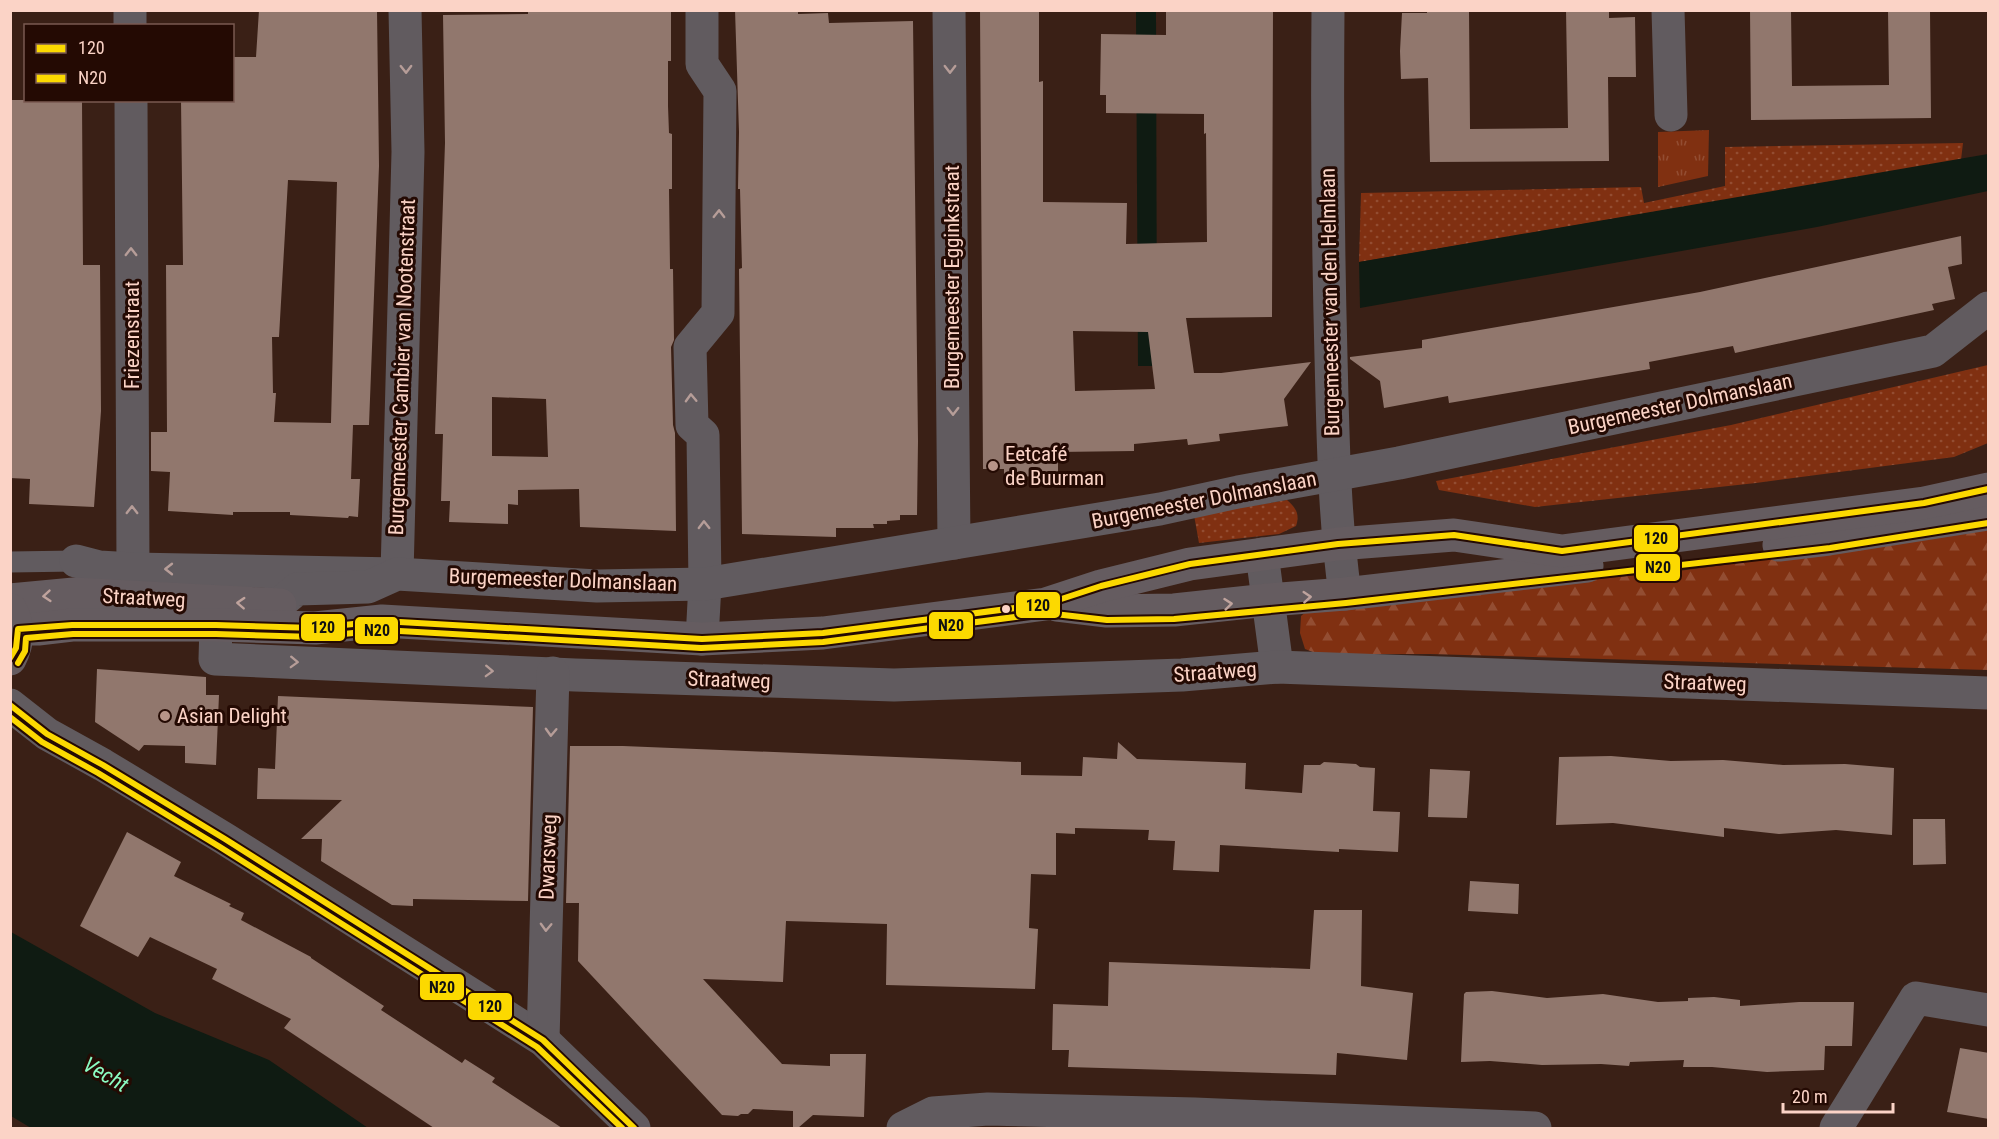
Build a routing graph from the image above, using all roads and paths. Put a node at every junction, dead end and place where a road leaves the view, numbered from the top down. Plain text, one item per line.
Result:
1 (405, 10) edge
2 (702, 10) edge
3 (950, 10) edge
4 (1328, 10) edge
5 (1668, 10) edge
6 (130, 102) edge
7 (1671, 115) dead end
8 (1989, 308) edge
9 (1334, 476) junction
10 (1989, 489) edge
11 (1989, 514) edge
12 (954, 543) junction
13 (1338, 544) junction
14 (1262, 554) junction
15 (76, 561) joint
16 (10, 562) edge
17 (133, 569) junction
18 (397, 574) junction
19 (705, 584) junction
20 (1345, 594) junction
21 (1268, 600) junction
22 (1046, 604) junction
23 (278, 605) junction
24 (382, 621) junction
25 (12, 624) edge
26 (216, 625) junction
27 (702, 639) junction
28 (1277, 667) junction
29 (553, 673) junction
30 (1989, 693) edge
31 (10, 705) edge
32 (1989, 1010) edge
33 (543, 1040) junction
34 (1194, 1121) edge
35 (634, 1128) edge
36 (903, 1128) edge
37 (1535, 1128) edge
38 (1836, 1128) edge

1 -> 18 street, Burgemeester Cambier van Nootenstraat
19 -> 2 street, Straatweg
3 -> 12 street, Burgemeester Egginkstraat
4 - 9 street, Burgemeester van den Helmlaan
5 - 7 street
17 -> 6 street, Friezenstraat
8 - 9 street, Burgemeester Dolmanslaan
9 - 12 street, Burgemeester Dolmanslaan
9 - 13 street, Burgemeester van den Helmlaan
10 - 13 main road
11 - 20 main road
12 - 19 street, Burgemeester Dolmanslaan
13 - 14 main road
13 - 20 street, Burgemeester van den Helmlaan
14 - 21 street, Straatweg
14 - 22 main road, Straatweg
15 - 16 lane
15 - 17 street
18 -> 17 street
18 - 19 street, Burgemeester Dolmanslaan
18 - 23 street
19 - 27 street, Straatweg
21 -> 20 main road
22 -> 21 main road, Straatweg
21 - 28 street, Straatweg
22 - 27 main road, Straatweg
23 - 24 main road, Straatweg
23 -> 25 main road, Straatweg
24 - 26 main road, Straatweg
24 - 27 main road, Straatweg
25 - 26 main road, Straatweg
26 -> 29 street, Straatweg
28 - 29 street, Straatweg
28 - 30 street, Straatweg
29 -> 33 street, Dwarsweg
31 - 33 street
32 - 38 street
33 - 35 street
34 - 36 street
34 - 37 street

